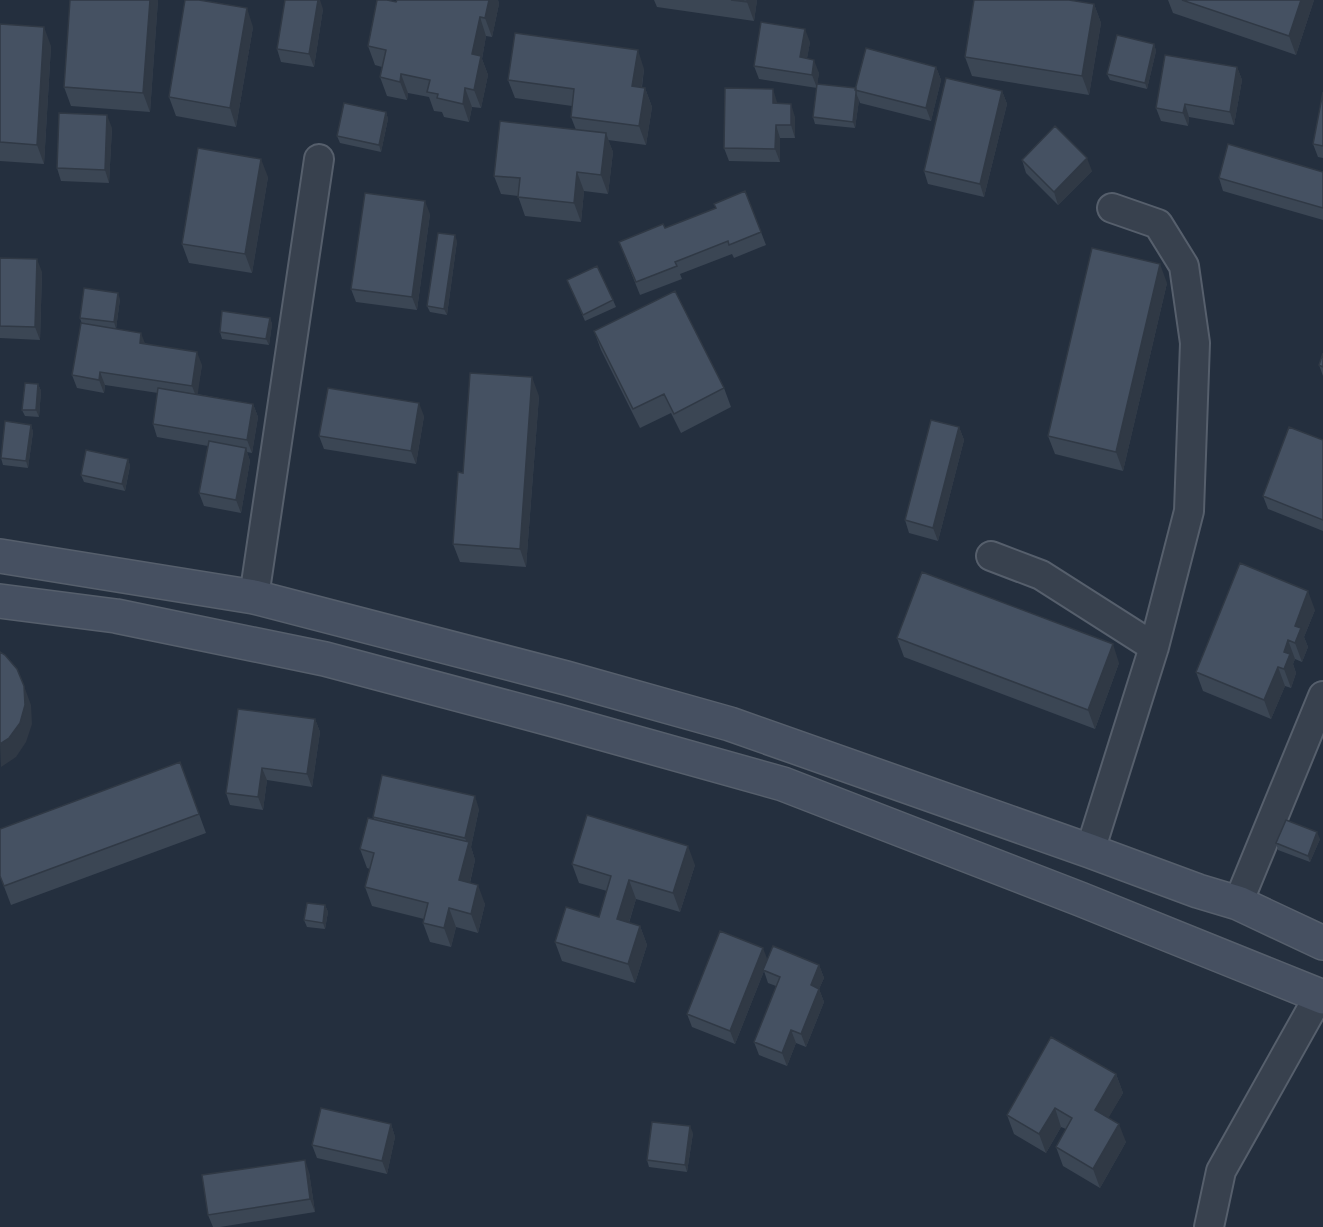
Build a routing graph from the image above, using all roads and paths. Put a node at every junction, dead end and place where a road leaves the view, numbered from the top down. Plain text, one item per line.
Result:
1 (319, 159) dead end
2 (1112, 208) dead end
3 (0, 556) edge
4 (992, 556) dead end
5 (254, 597) junction
6 (0, 601) edge
7 (1154, 646) junction
8 (1323, 696) edge
9 (1090, 851) junction
10 (1238, 903) junction
11 (1323, 943) edge
12 (1321, 996) edge
13 (1209, 1227) edge

1 - 5 street
2 - 7 street
3 - 5 main road
4 - 7 street
5 - 9 main road
6 - 12 main road
7 - 9 street
8 - 10 street
9 - 10 main road
10 - 11 main road
12 - 13 street

